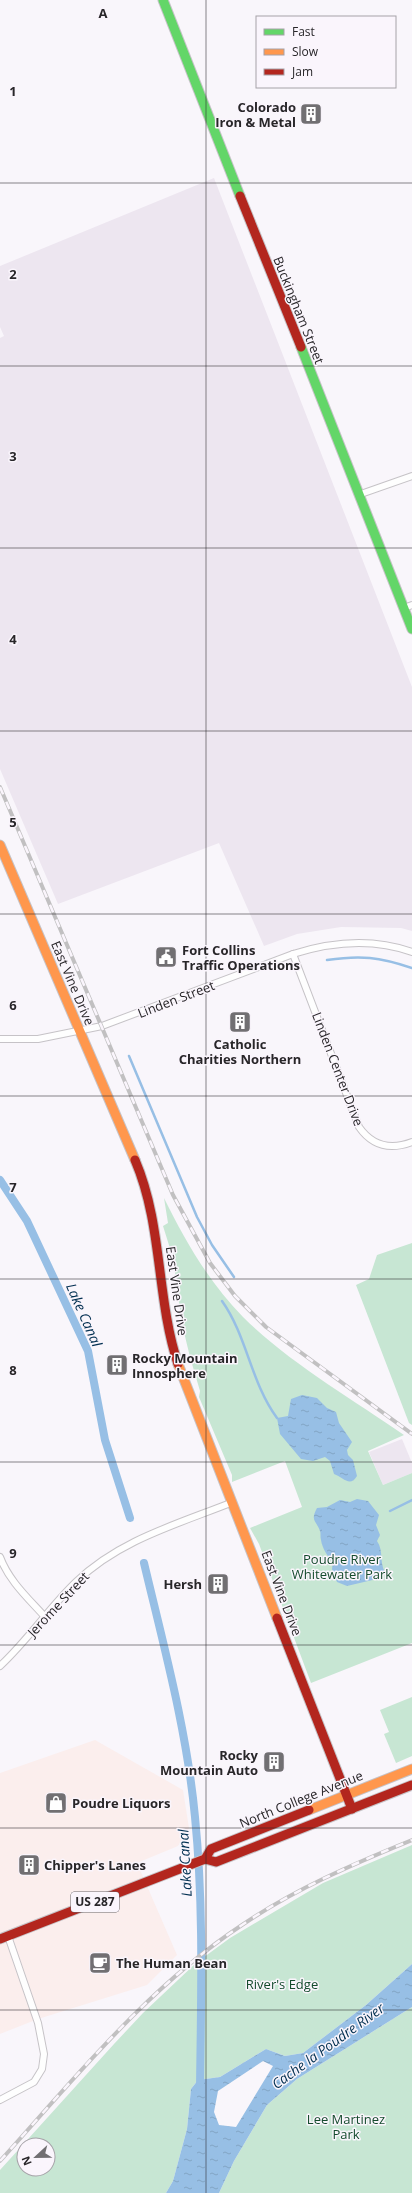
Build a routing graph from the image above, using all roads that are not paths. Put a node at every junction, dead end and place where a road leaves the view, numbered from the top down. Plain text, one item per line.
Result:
1 (163, 0) edge
2 (412, 476) edge
3 (358, 496) junction
4 (408, 606) edge
5 (412, 629) edge
6 (0, 845) edge
7 (412, 952) edge
8 (293, 954) junction
9 (80, 1032) junction
10 (0, 1039) edge
11 (412, 1142) edge
12 (233, 1502) junction
13 (0, 1557) edge
14 (45, 1617) junction
15 (0, 1666) edge
16 (412, 1769) edge
17 (412, 1785) edge
18 (347, 1795) junction
19 (352, 1809) junction
20 (205, 1859) junction
21 (4, 1938) edge
22 (0, 2100) edge

1 - 3 main road, Buckingham Street
2 - 3 street
3 - 4 main road, Buckingham Street
4 - 5 main road, Buckingham Street
6 - 9 main road, East Vine Drive
7 - 8 street, Linden Street
8 - 9 street, Linden Street
8 - 11 street, Linden Center Drive
9 - 10 street, Linden Street
9 - 12 main road, East Vine Drive
12 - 14 street, Jerome Street
12 - 18 main road, East Vine Drive
13 - 14 street
14 - 15 street, Jerome Street
16 - 18 main road, North College Avenue / US 287
17 - 19 main road, North College Avenue / US 287
18 - 19 main road, East Vine Drive
18 - 20 main road, North College Avenue / US 287
19 - 20 main road, North College Avenue / US 287
20 - 21 main road, North College Avenue / US 287
21 - 22 street

